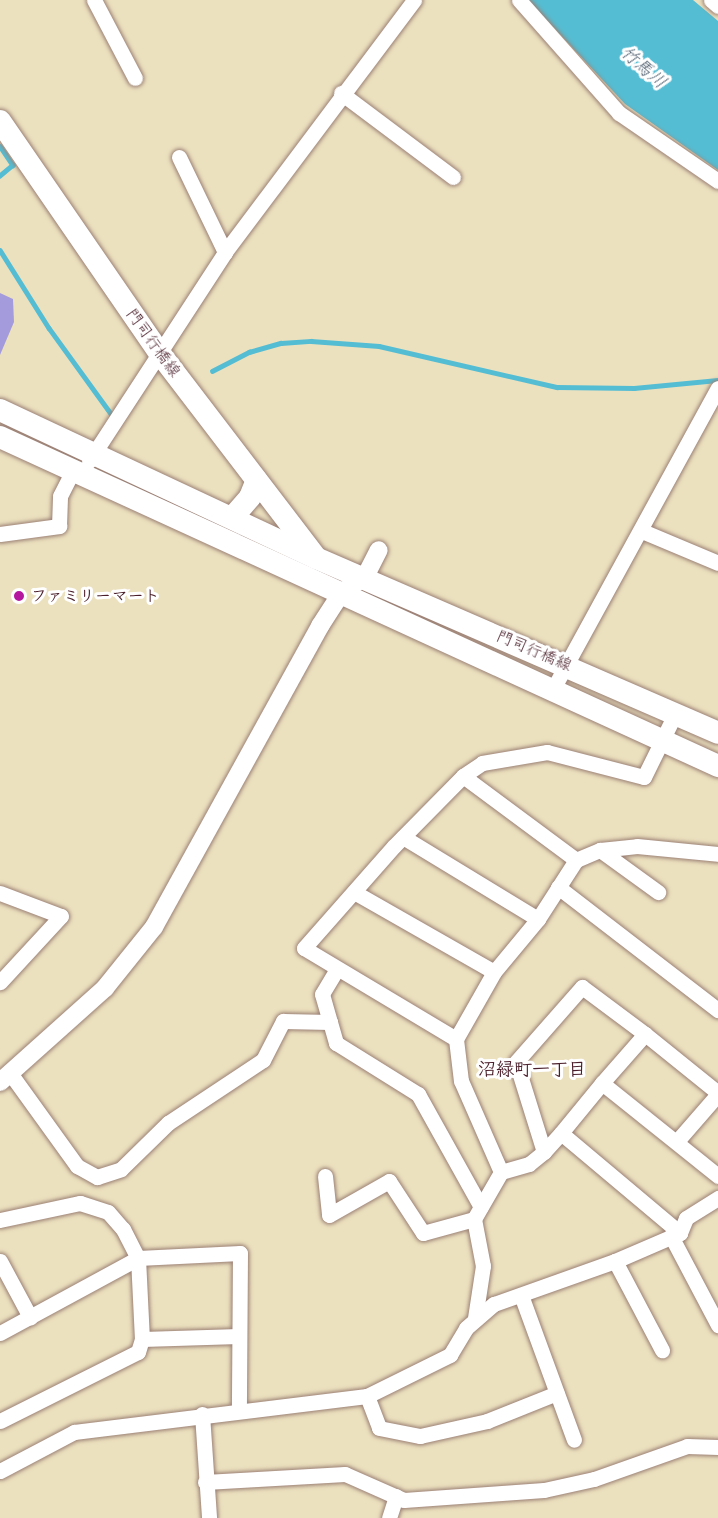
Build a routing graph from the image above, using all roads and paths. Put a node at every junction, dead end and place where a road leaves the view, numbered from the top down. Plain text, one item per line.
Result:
1 (94, 0) edge
2 (414, 0) edge
3 (519, 0) edge
4 (711, 0) edge
5 (718, 6) edge
6 (135, 78) dead end
7 (341, 93) junction
8 (0, 121) edge
9 (179, 157) dead end
10 (453, 177) dead end
11 (718, 181) edge
12 (225, 252) junction
13 (161, 355) junction
14 (718, 388) edge
15 (0, 410) edge
16 (0, 437) edge
17 (94, 453) junction
18 (77, 472) junction
19 (257, 480) junction
20 (232, 518) junction
21 (642, 531) junction
22 (0, 534) edge
23 (379, 550) dead end
24 (316, 558) junction
25 (718, 563) edge
26 (364, 577) junction
27 (342, 592) junction
28 (565, 664) junction
29 (553, 689) junction
30 (675, 714) junction
31 (718, 733) edge
32 (663, 738) junction
33 (718, 766) edge
34 (463, 776) junction
35 (403, 837) junction
36 (600, 850) junction
37 (718, 854) edge
38 (576, 860) junction
39 (558, 887) junction
40 (354, 892) junction
41 (658, 892) dead end
42 (0, 893) edge
43 (538, 919) junction
44 (337, 969) junction
45 (494, 972) junction
46 (0, 982) edge
47 (718, 1010) edge
48 (330, 1022) junction
49 (645, 1034) junction
50 (456, 1039) junction
51 (5, 1078) edge
52 (602, 1083) junction
53 (718, 1094) edge
54 (561, 1133) junction
55 (678, 1140) junction
56 (544, 1152) junction
57 (501, 1172) junction
58 (325, 1176) dead end
59 (718, 1176) edge
60 (717, 1202) edge
61 (477, 1213) junction
62 (0, 1220) edge
63 (675, 1234) junction
64 (138, 1258) junction
65 (615, 1261) junction
66 (0, 1262) edge
67 (521, 1295) junction
68 (30, 1317) junction
69 (475, 1318) junction
70 (718, 1325) edge
71 (0, 1333) edge
72 (239, 1336) junction
73 (142, 1339) junction
74 (662, 1350) dead end
75 (557, 1393) junction
76 (368, 1396) junction
77 (239, 1411) junction
78 (202, 1413) junction
79 (0, 1421) edge
80 (574, 1440) dead end
81 (718, 1447) edge
82 (0, 1471) edge
83 (206, 1482) junction
84 (396, 1496) junction
85 (209, 1518) edge
86 (389, 1518) edge

1 - 6 street
2 - 7 street
3 - 11 street
4 - 5 street
7 - 10 street
7 - 12 street
8 - 13 main road, 門司行橋線
9 - 12 street
12 - 13 street
13 - 17 street
13 - 19 main road, 門司行橋線
14 - 21 street
15 - 17 main road, 門司行橋線
16 - 18 main road, 門司行橋線
17 - 18 street
17 - 20 main road, 門司行橋線
18 - 22 street
18 - 27 main road, 門司行橋線
19 - 20 main road
19 - 24 main road, 門司行橋線
20 - 24 main road, 門司行橋線
21 - 25 street
21 - 28 street
23 - 26 street
24 - 26 main road, 門司行橋線
24 - 27 main road, 門司行橋線
26 - 27 street
26 - 28 main road, 門司行橋線
27 - 29 main road, 門司行橋線
27 - 51 street
28 - 29 street
28 - 30 main road, 門司行橋線
29 - 32 main road, 門司行橋線
30 - 31 main road, 門司行橋線
30 - 32 street
32 - 33 main road, 門司行橋線
32 - 34 street
34 - 35 street
34 - 38 street
35 - 40 street
35 - 43 street
36 - 37 street
36 - 38 street
36 - 41 street
38 - 39 street
39 - 43 street
39 - 47 street
40 - 44 street
40 - 45 street
42 - 46 street
43 - 45 street
44 - 48 street
44 - 50 street
45 - 50 street
48 - 51 street
48 - 61 street
49 - 52 street
49 - 53 street
49 - 56 street
50 - 57 street
52 - 54 street
52 - 55 street
53 - 55 street
54 - 56 street
54 - 63 street
55 - 59 street
56 - 57 street
57 - 61 street
58 - 61 street
60 - 63 street
61 - 69 street
62 - 64 street
63 - 65 street
63 - 70 street
64 - 68 street
64 - 72 street
64 - 73 street
65 - 67 street
65 - 74 street
66 - 68 street
67 - 69 street
67 - 75 street
68 - 71 street
69 - 76 street
72 - 73 street
72 - 77 street
73 - 79 street
75 - 76 street
75 - 80 street
76 - 77 street
77 - 78 street
78 - 82 street
78 - 83 street
81 - 84 street
83 - 84 street
83 - 85 street
84 - 86 street

